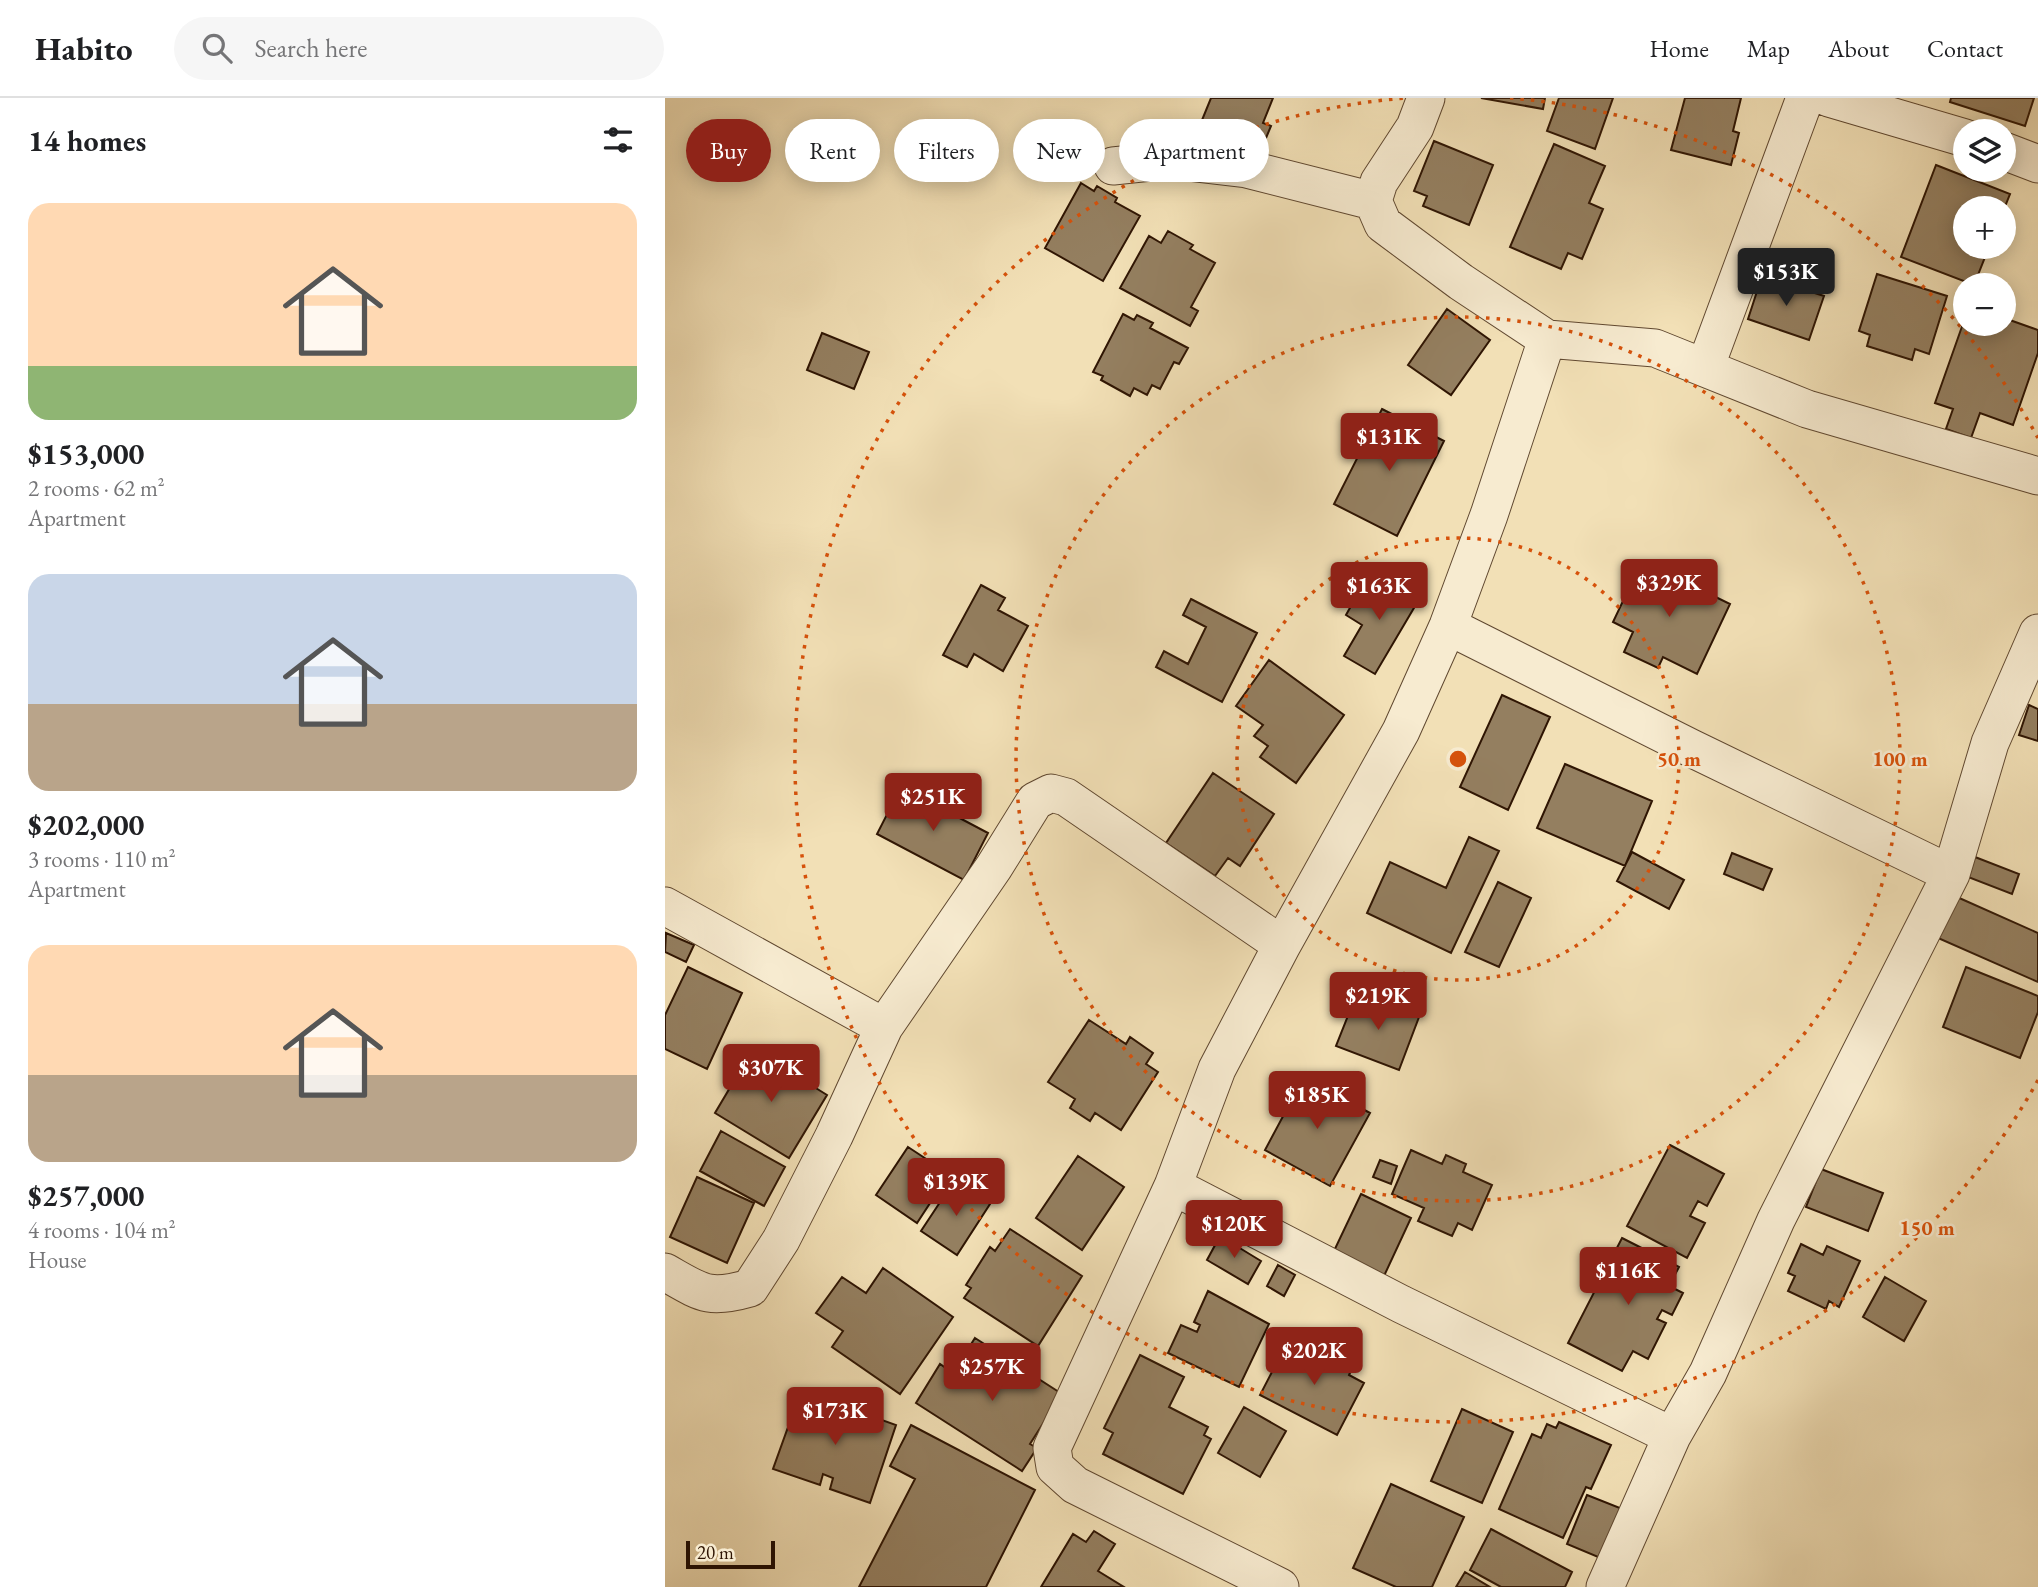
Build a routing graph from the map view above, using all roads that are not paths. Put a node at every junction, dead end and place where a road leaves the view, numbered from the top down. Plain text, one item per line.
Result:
1 (1426, 98) edge
2 (1805, 98) edge
3 (1829, 98) edge
4 (1953, 134) edge
5 (2016, 156) edge
6 (2038, 164) edge
7 (1113, 166) dead end
8 (1373, 201) junction
9 (1547, 339) junction
10 (1705, 368) junction
11 (2038, 476) edge
12 (1448, 626) junction
13 (2038, 633) edge
14 (1951, 874) junction
15 (665, 906) edge
16 (1282, 945) junction
17 (884, 1027) junction
18 (1173, 1186) junction
19 (665, 1272) edge
20 (1672, 1436) junction
21 (1280, 1587) edge
22 (1605, 1587) edge

1 - 8 street
2 - 10 street
3 - 4 street
5 - 6 street
7 - 8 street
8 - 9 street
9 - 10 street
9 - 12 street
10 - 11 street
12 - 14 street
12 - 16 street
13 - 14 street
14 - 20 street
15 - 17 street
16 - 17 street
16 - 18 street
17 - 19 street
18 - 20 street
18 - 21 street
20 - 22 street

